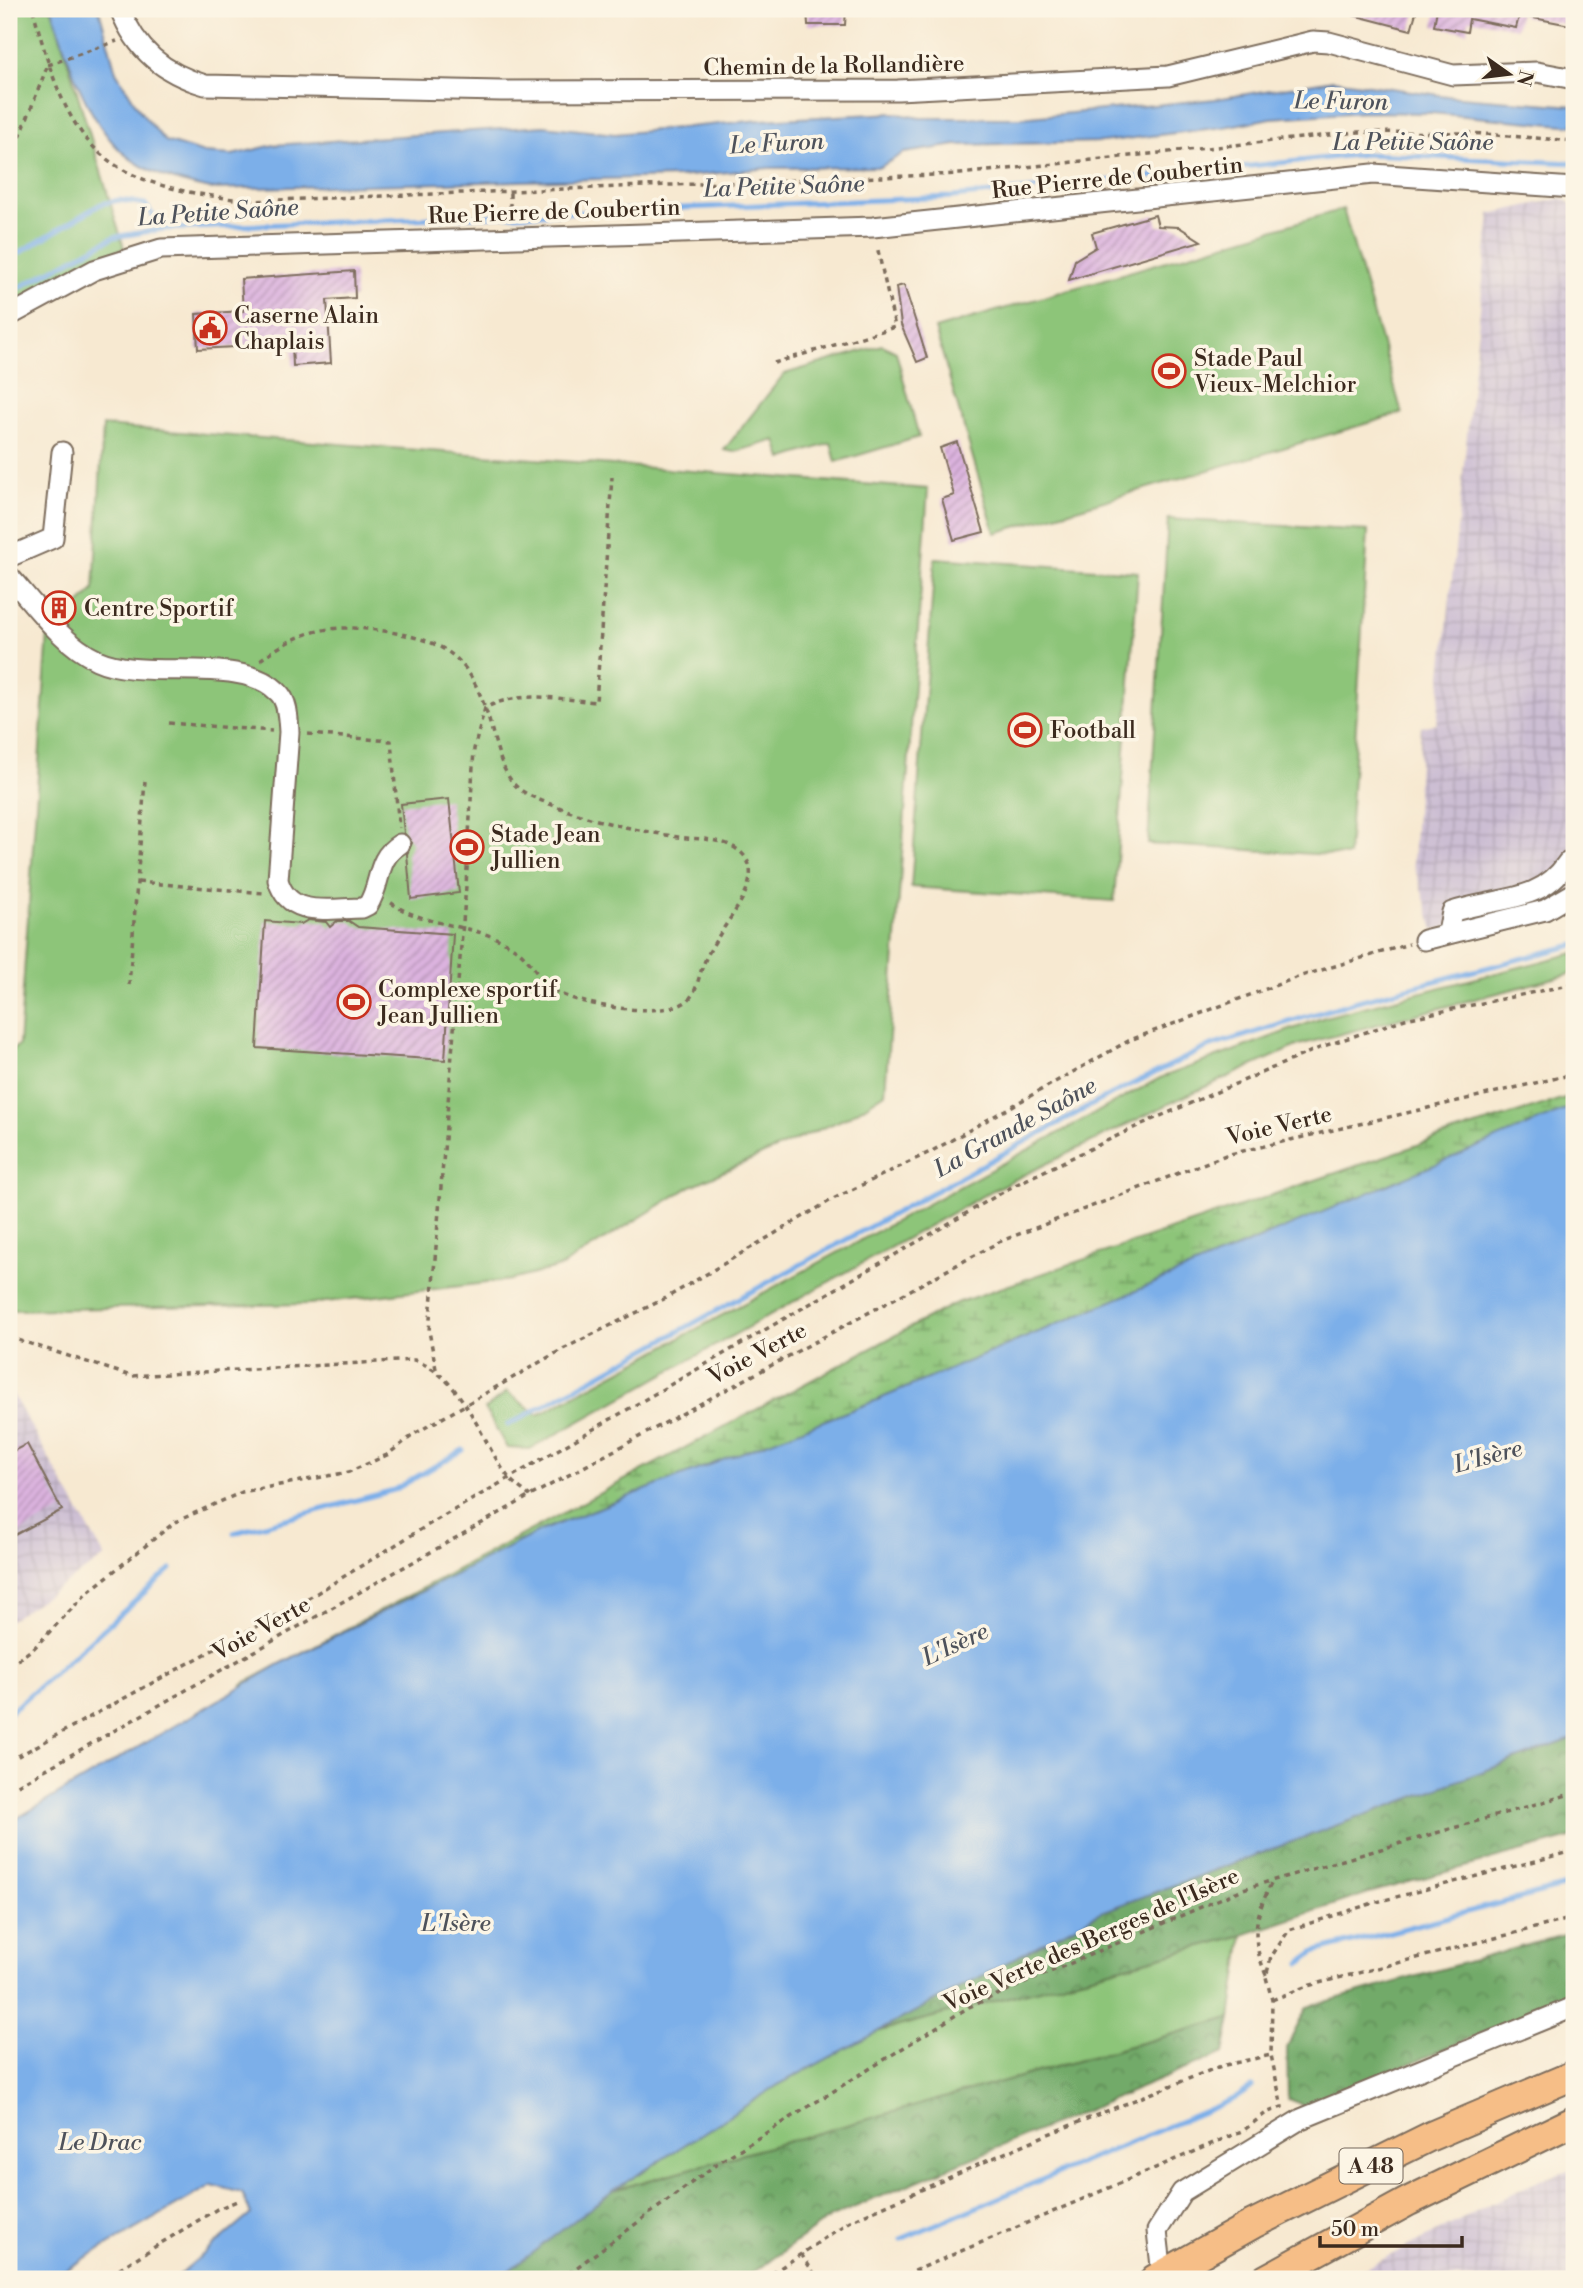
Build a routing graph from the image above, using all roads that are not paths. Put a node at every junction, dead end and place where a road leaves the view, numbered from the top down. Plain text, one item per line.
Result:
1 (120, 9) edge
2 (1574, 79) edge
3 (1574, 187) edge
4 (9, 316) edge
5 (62, 452) dead end
6 (9, 557) edge
7 (9, 576) edge
8 (400, 844) road end
9 (1574, 862) edge
10 (1574, 893) edge
11 (1448, 932) junction
12 (1424, 940) road end
13 (1574, 2007) edge
14 (1574, 2075) edge
15 (1574, 2121) edge
16 (1161, 2275) edge
17 (1266, 2279) edge

1 - 2 street, Chemin de la Rollandière
3 - 4 street, Rue Pierre de Coubertin
5 - 6 street
7 - 8 street
9 - 11 street
10 - 11 street
11 - 12 street
13 - 16 street
14 - 16 highway, A 48
15 - 17 highway, A 48

